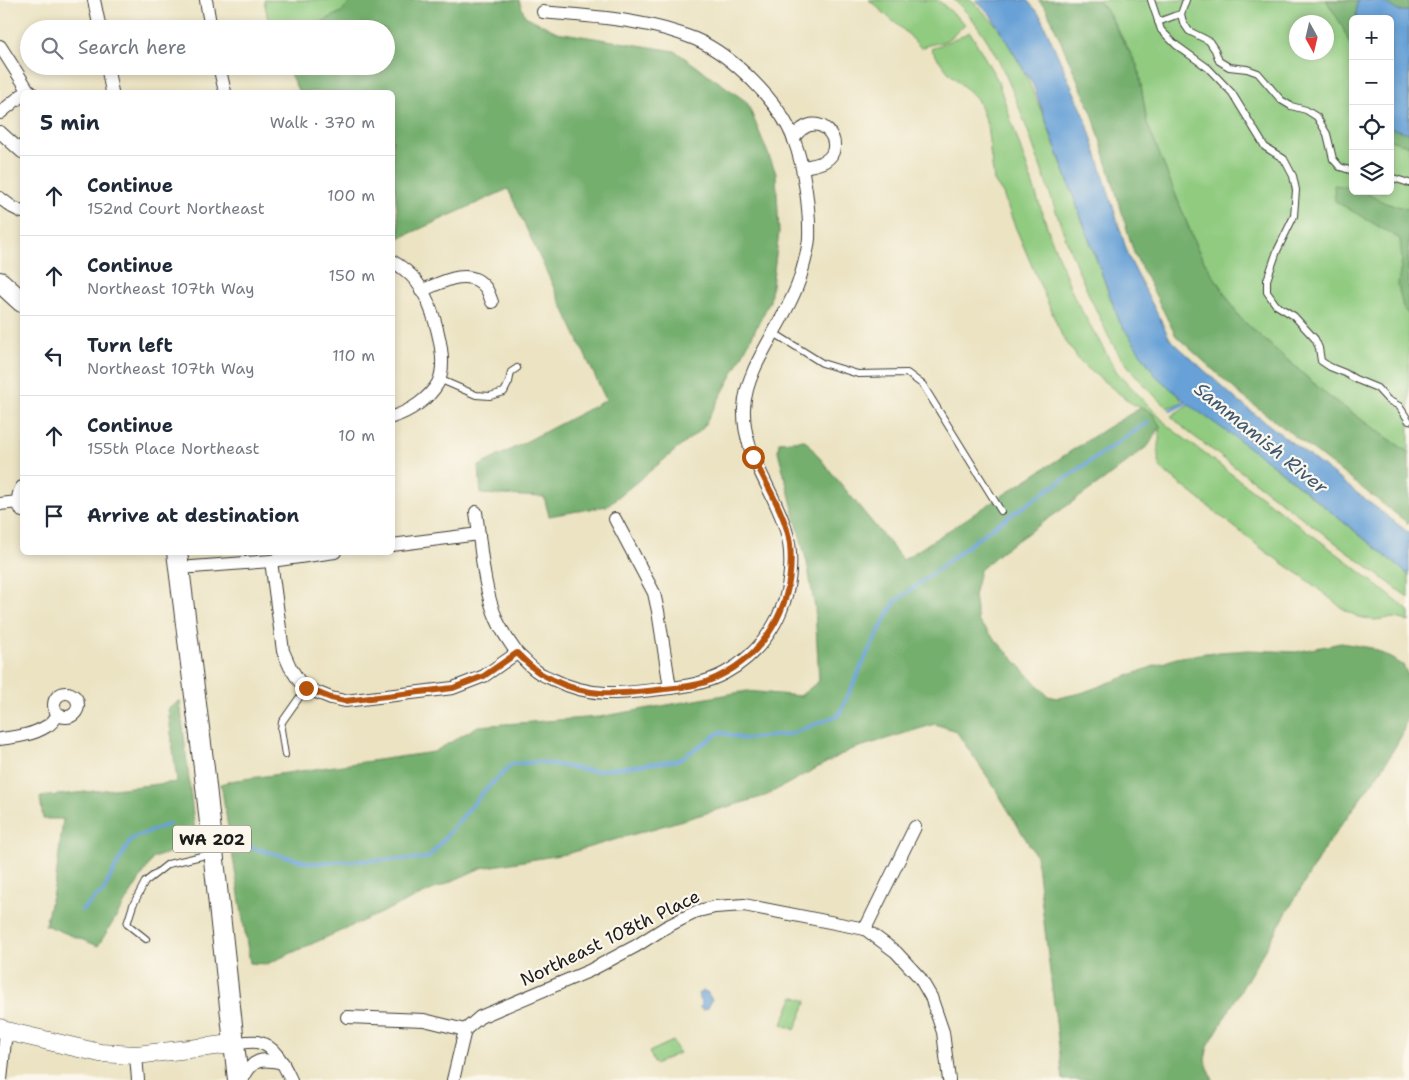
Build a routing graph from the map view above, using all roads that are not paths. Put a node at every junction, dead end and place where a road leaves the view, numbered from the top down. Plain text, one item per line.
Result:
1 (95, 0) edge
2 (206, 0) edge
3 (1151, 0) edge
4 (1186, 0) edge
5 (543, 12) dead end
6 (1180, 14) junction
7 (98, 20) edge
8 (208, 20) edge
9 (1158, 22) junction
10 (0, 46) edge
11 (109, 75) edge
12 (222, 75) edge
13 (26, 90) edge
14 (112, 90) edge
15 (225, 90) edge
16 (20, 97) edge
17 (0, 113) edge
18 (0, 132) edge
19 (794, 138) junction
20 (20, 150) edge
21 (802, 167) junction
22 (1349, 170) edge
23 (1394, 179) edge
24 (1409, 183) edge
25 (0, 198) edge
26 (20, 211) edge
27 (395, 263) edge
28 (0, 282) edge
29 (422, 291) junction
30 (20, 300) edge
31 (492, 302) dead end
32 (774, 333) junction
33 (517, 368) dead end
34 (438, 381) junction
35 (395, 417) edge
36 (1409, 421) edge
37 (20, 492) edge
38 (0, 504) edge
39 (20, 506) edge
40 (1001, 511) dead end
41 (476, 512) dead end
42 (614, 519) dead end
43 (479, 534) junction
44 (395, 545) edge
45 (314, 555) edge
46 (178, 560) edge
47 (271, 561) junction
48 (517, 653) junction
49 (306, 688) junction
50 (670, 688) junction
51 (58, 714) dead end
52 (0, 739) edge
53 (285, 755) dead end
54 (915, 827) dead end
55 (213, 853) junction
56 (865, 929) junction
57 (146, 939) dead end
58 (347, 1017) dead end
59 (3, 1029) edge
60 (465, 1030) junction
61 (233, 1044) junction
62 (136, 1055) junction
63 (283, 1063) junction
64 (1, 1080) edge
65 (138, 1080) edge
66 (238, 1080) edge
67 (242, 1080) edge
68 (291, 1080) edge
69 (453, 1080) edge
70 (949, 1080) edge

1 - 7 street
2 - 8 street
3 - 9 lane
4 - 6 lane
5 - 19 street
6 - 9 lane
6 - 22 lane
9 - 36 lane
10 - 13 street
11 - 14 street
12 - 15 street
16 - 17 street
18 - 20 street
19 - 21 street
19 - 21 street
21 - 32 street
23 - 24 lane
25 - 26 street
27 - 29 street
28 - 30 main road
29 - 31 street
29 - 34 street
32 - 40 lane
32 - 50 street
33 - 34 lane
34 - 35 street
37 - 39 street
38 - 39 street
41 - 43 street
42 - 50 street
43 - 44 street
43 - 48 street
45 - 47 street
46 - 47 street
46 - 55 main road, WA 202
47 - 49 street
48 - 49 street
48 - 50 street
49 - 53 lane
51 - 52 street
54 - 56 street
55 - 57 lane
55 - 61 main road, WA 202
56 - 60 street, Northeast 108th Place
56 - 70 street
58 - 60 street
59 - 62 street
59 - 64 street
60 - 69 street
61 - 62 street
61 - 63 street
61 - 66 main road, WA 202
62 - 65 street
63 - 67 street
63 - 68 street

